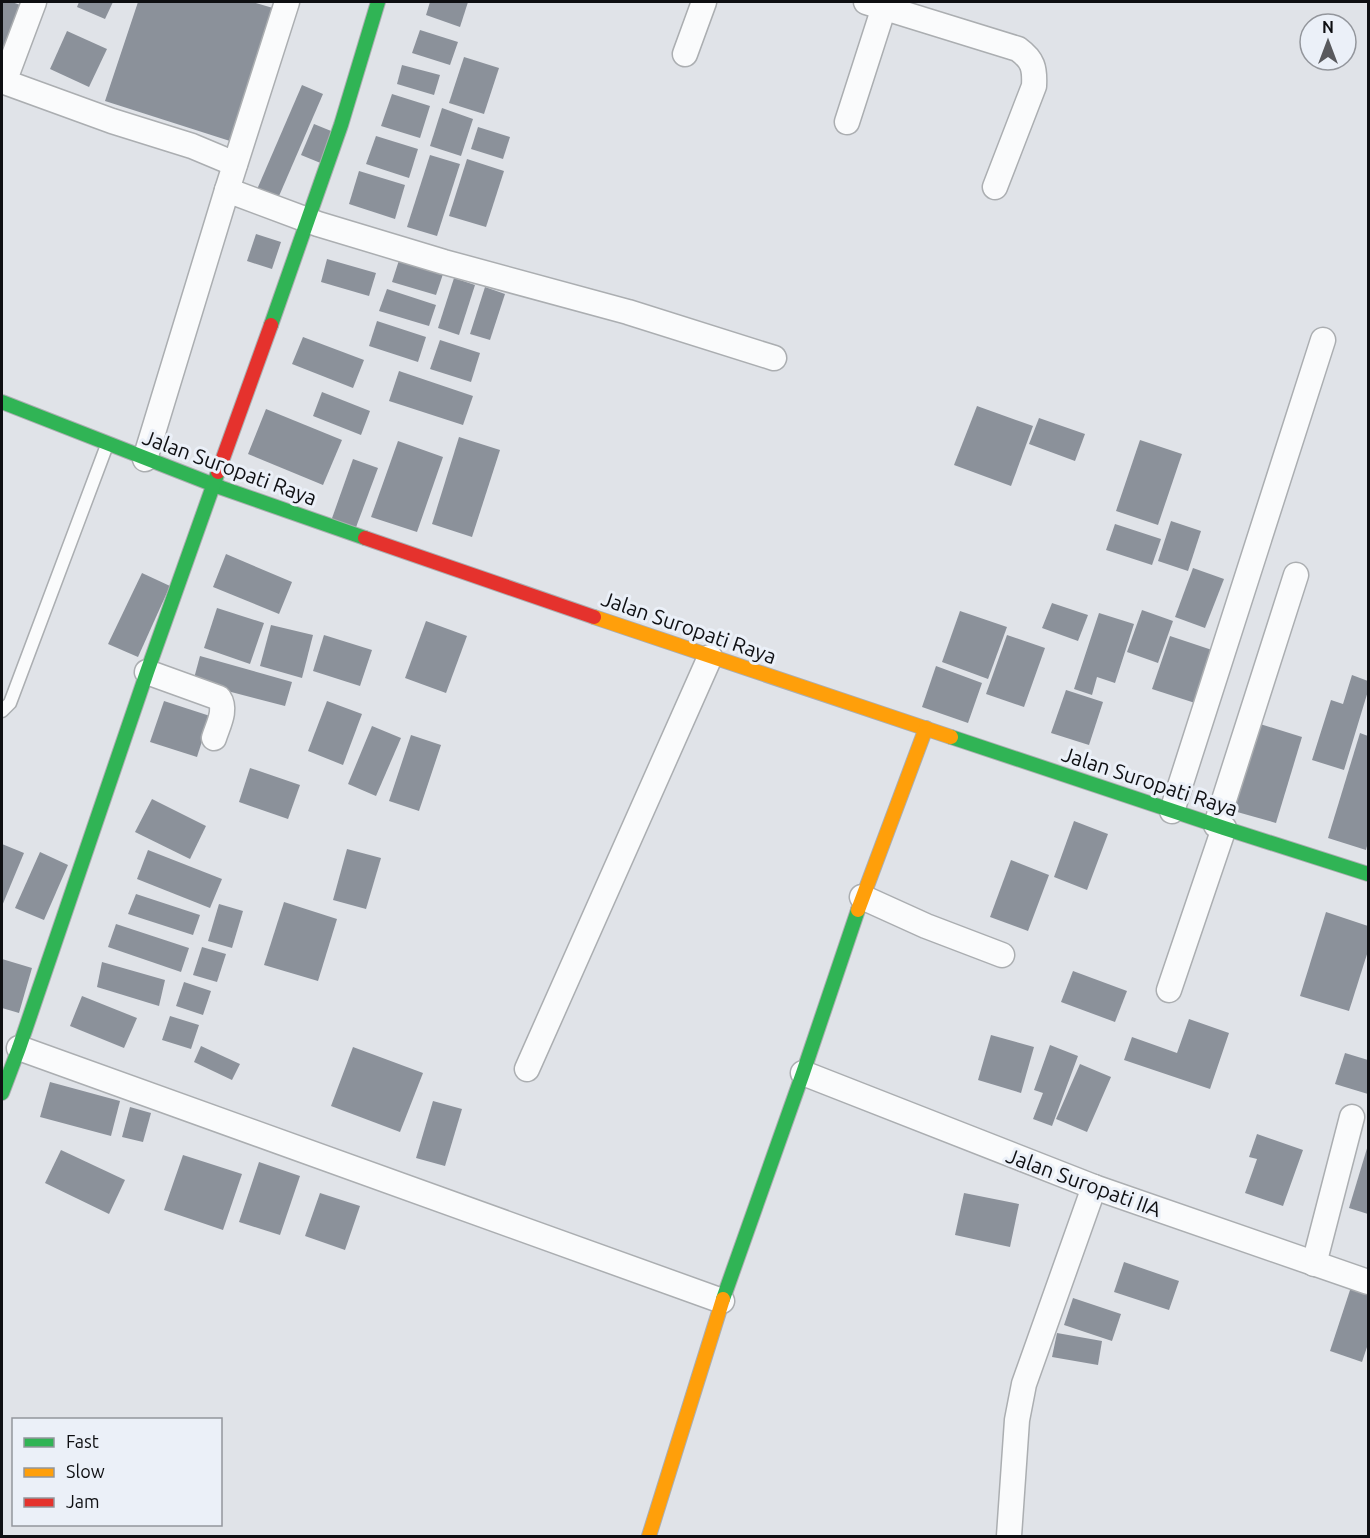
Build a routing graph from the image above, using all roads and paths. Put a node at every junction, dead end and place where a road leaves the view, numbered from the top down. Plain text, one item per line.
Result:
1 (34, 2) edge
2 (287, 2) edge
3 (378, 2) edge
4 (704, 2) edge
5 (875, 4) edge
6 (685, 54) dead end
7 (3, 81) edge
8 (847, 122) dead end
9 (235, 164) junction
10 (995, 187) dead end
11 (227, 190) junction
12 (308, 221) junction
13 (1323, 340) dead end
14 (774, 358) dead end
15 (2, 403) edge
16 (107, 444) junction
17 (145, 459) junction
18 (214, 486) junction
19 (1296, 575) dead end
20 (710, 657) junction
21 (147, 672) junction
22 (2, 711) edge
23 (926, 728) junction
24 (214, 738) dead end
25 (1172, 811) junction
26 (1220, 827) junction
27 (1368, 874) edge
28 (862, 897) junction
29 (1002, 956) dead end
30 (1169, 990) dead end
31 (19, 1048) junction
32 (527, 1069) dead end
33 (803, 1073) junction
34 (2, 1091) edge
35 (1352, 1117) dead end
36 (1094, 1187) junction
37 (1314, 1264) junction
38 (1368, 1282) edge
39 (722, 1301) junction
40 (649, 1536) edge
41 (1009, 1536) edge

1 - 7 street
2 - 9 street
3 - 12 street
4 - 6 street
5 - 8 street
5 - 10 street
7 - 9 street
9 - 11 street
11 - 12 street
11 - 17 street
12 - 14 street
12 - 18 street
13 - 25 street
15 - 16 street, Jalan Suropati Raya
16 - 17 street, Jalan Suropati Raya
16 - 22 lane
17 - 18 street, Jalan Suropati Raya
18 - 20 street, Jalan Suropati Raya
18 - 21 street
19 - 26 street
20 - 23 street, Jalan Suropati Raya
20 - 32 street
21 - 24 street
21 - 31 street
23 - 25 street, Jalan Suropati Raya
23 - 28 street
25 - 26 street, Jalan Suropati Raya
26 - 27 street, Jalan Suropati Raya
26 - 30 street
28 - 29 street
28 - 33 street
31 - 34 street
31 - 39 street
33 - 36 street, Jalan Suropati IIA
33 - 39 street
35 - 37 street
36 - 37 street, Jalan Suropati IIA
36 - 41 street
37 - 38 street, Jalan Suropati IIA
39 - 40 street

